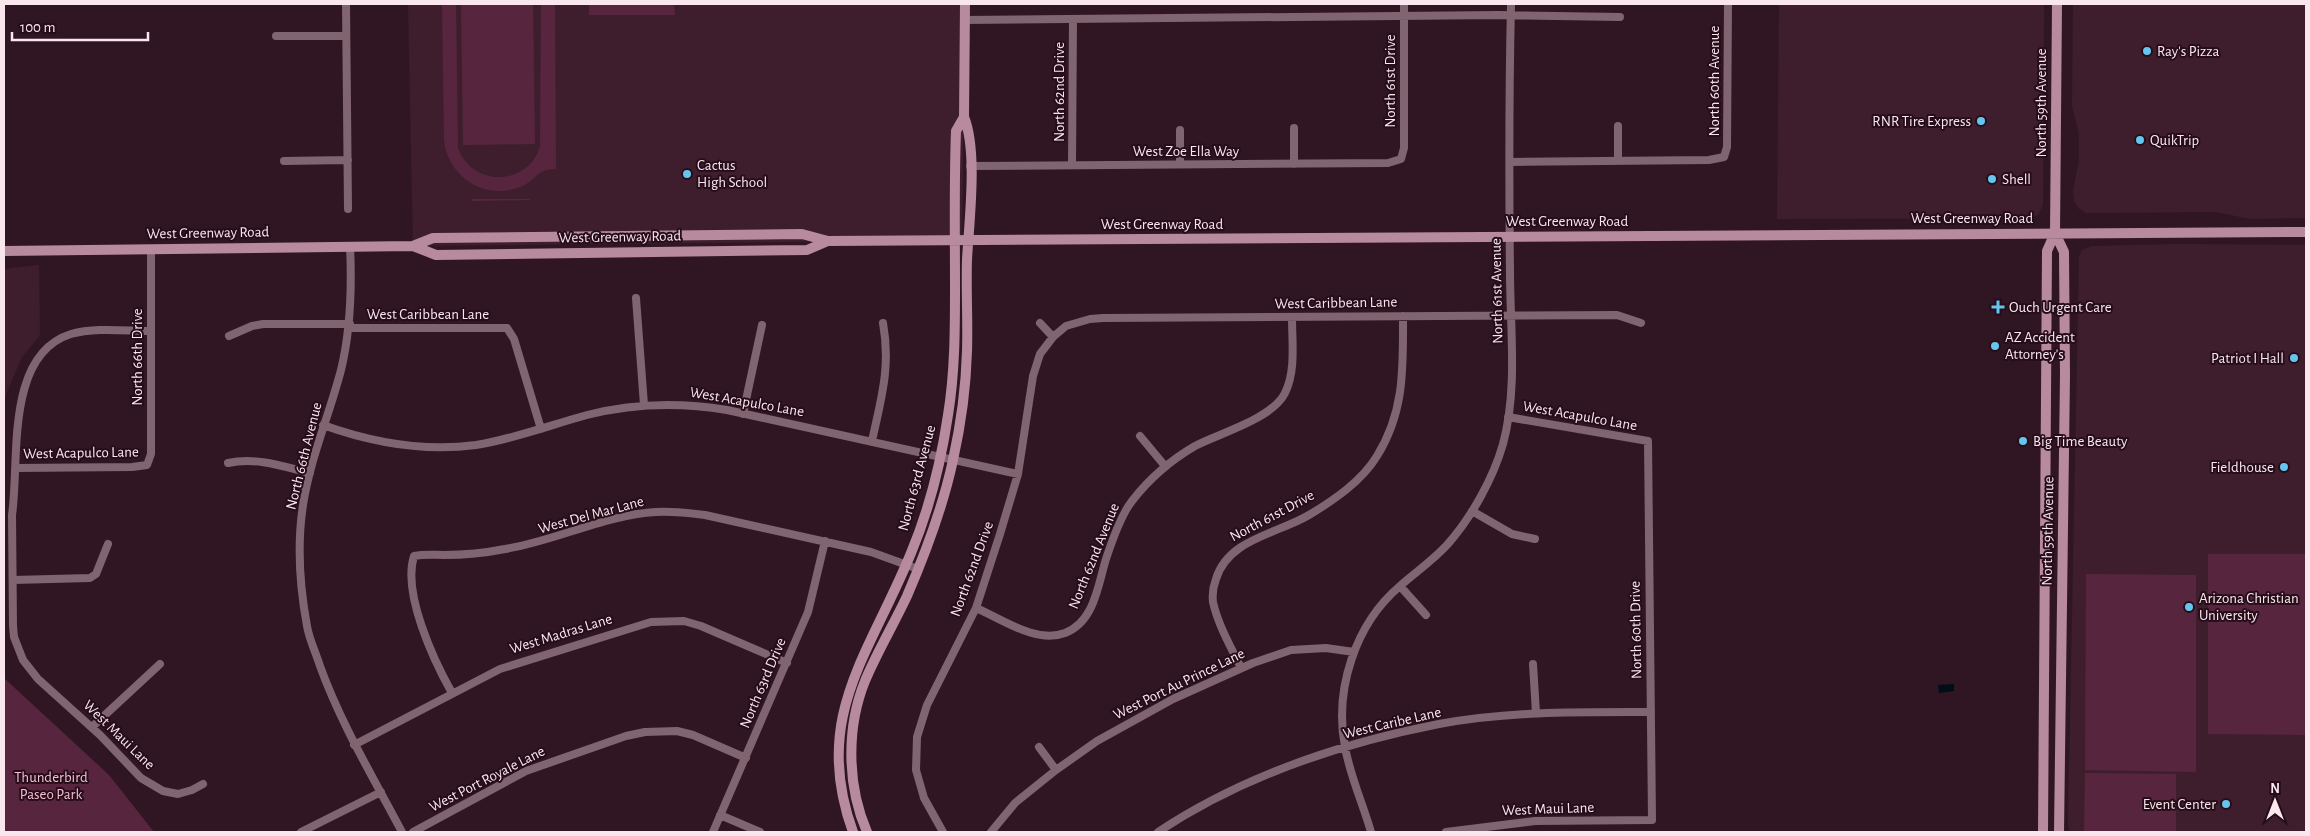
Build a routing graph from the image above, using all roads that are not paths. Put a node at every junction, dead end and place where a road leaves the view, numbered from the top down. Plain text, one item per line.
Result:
1 (346, 4) edge
2 (964, 4) edge
3 (1404, 4) edge
4 (1511, 4) edge
5 (1728, 4) edge
6 (2056, 4) edge
7 (1511, 16) junction
8 (1404, 17) junction
9 (1620, 17) dead end
10 (1073, 19) junction
11 (964, 20) junction
12 (276, 36) dead end
13 (346, 36) junction
14 (964, 117) junction
15 (1618, 126) dead end
16 (1294, 128) dead end
17 (1180, 130) dead end
18 (1401, 158) joint
19 (348, 160) junction
20 (284, 161) dead end
21 (1618, 161) junction
22 (1510, 162) junction
23 (1072, 164) junction
24 (1180, 164) junction
25 (1294, 164) junction
26 (970, 166) junction
27 (348, 209) dead end
28 (2306, 232) edge
29 (2055, 233) junction
30 (617, 237) junction
31 (1510, 237) junction
32 (955, 240) junction
33 (969, 240) junction
34 (828, 241) junction
35 (350, 246) junction
36 (414, 246) junction
37 (151, 248) junction
38 (4, 251) edge
39 (611, 253) junction
40 (636, 298) dead end
41 (1510, 315) junction
42 (1403, 316) junction
43 (1292, 318) junction
44 (883, 323) dead end
45 (1040, 323) dead end
46 (1641, 323) dead end
47 (762, 325) dead end
48 (350, 326) junction
49 (151, 331) junction
50 (229, 336) dead end
51 (1053, 337) junction
52 (2046, 340) junction
53 (2065, 340) junction
54 (644, 405) junction
55 (743, 414) junction
56 (2065, 414) junction
57 (2046, 415) junction
58 (1508, 417) junction
59 (323, 425) junction
60 (541, 429) junction
61 (1140, 436) dead end
62 (872, 441) junction
63 (1648, 441) joint
64 (940, 457) junction
65 (953, 460) junction
66 (228, 463) dead end
67 (147, 464) joint
68 (1165, 466) junction
69 (16, 468) junction
70 (310, 473) junction
71 (1018, 474) junction
72 (1472, 511) junction
73 (1535, 539) dead end
74 (825, 541) junction
75 (4, 543) edge
76 (13, 543) junction
77 (108, 544) dead end
78 (4, 554) edge
79 (12, 554) junction
80 (906, 564) junction
81 (918, 569) junction
82 (13, 580) junction
83 (1400, 586) junction
84 (976, 608) junction
85 (1426, 616) dead end
86 (1354, 652) junction
87 (787, 662) junction
88 (160, 664) dead end
89 (1533, 664) dead end
90 (1241, 668) junction
91 (452, 693) junction
92 (1651, 712) junction
93 (1536, 713) junction
94 (92, 727) junction
95 (354, 745) junction
96 (1040, 747) dead end
97 (1345, 748) junction
98 (746, 758) junction
99 (1056, 770) junction
100 (203, 784) dead end
101 (381, 792) junction
102 (720, 816) junction
103 (1652, 820) joint
104 (301, 832) edge
105 (402, 832) edge
106 (412, 832) edge
107 (713, 832) edge
108 (760, 832) edge
109 (853, 832) edge
110 (867, 832) edge
111 (943, 832) edge
112 (991, 832) edge
113 (1158, 832) edge
114 (1371, 832) edge
115 (1446, 832) edge
116 (2043, 832) edge
117 (2059, 832) edge

1 - 13 street
2 - 11 main road, North 63rd Avenue
3 - 8 street, North 61st Drive
4 - 7 street, North 61st Avenue
5 - 21 street, North 60th Avenue
6 - 29 main road, North 59th Avenue
7 - 8 street
7 - 9 street
7 - 22 street, North 61st Avenue
8 - 10 street
8 - 18 street, North 61st Drive
10 - 11 street
10 - 23 street, North 62nd Drive
11 - 14 main road, North 63rd Avenue
12 - 13 street
13 - 19 street
14 - 26 main road, North 63rd Avenue
14 - 32 main road, North 63rd Avenue
15 - 21 street
16 - 25 street
17 - 24 street
18 - 25 street, West Zoe Ella Way
19 - 20 street
19 - 27 street
21 - 22 street
22 - 31 street, North 61st Avenue
23 - 24 street, West Zoe Ella Way
23 - 26 street, West Zoe Ella Way
24 - 25 street, West Zoe Ella Way
26 - 33 main road, North 63rd Avenue
28 - 29 main road, West Greenway Road
29 - 31 main road, West Greenway Road
29 - 52 main road, North 59th Avenue
29 - 53 main road, North 59th Avenue
30 - 34 main road, West Greenway Road
30 - 36 main road, West Greenway Road
30 - 39 main road
31 - 33 main road, West Greenway Road
31 - 41 street, North 61st Avenue
32 - 33 main road, West Greenway Road
32 - 34 main road, West Greenway Road
32 - 64 main road, North 63rd Avenue
33 - 65 main road, North 63rd Avenue
34 - 39 main road, West Greenway Road
35 - 36 main road, West Greenway Road
35 - 37 main road, West Greenway Road
35 - 48 street, North 66th Avenue
36 - 39 main road, West Greenway Road
37 - 38 main road, West Greenway Road
37 - 49 street, North 66th Drive
40 - 54 street
41 - 42 street, West Caribbean Lane
41 - 46 street, West Caribbean Lane
41 - 58 street, North 61st Avenue
42 - 43 street, West Caribbean Lane
42 - 90 street, North 61st Drive
43 - 51 street, West Caribbean Lane
43 - 68 street, North 62nd Avenue
44 - 62 street
45 - 51 street
47 - 55 street
48 - 50 street, West Caribbean Lane
48 - 59 street, North 66th Avenue
48 - 60 street, West Caribbean Lane
49 - 67 street, North 66th Drive
49 - 69 street, West Maui Lane
51 - 71 street, North 62nd Drive
52 - 53 main road
52 - 57 main road, North 59th Avenue
53 - 56 main road, North 59th Avenue
54 - 55 street, West Acapulco Lane
54 - 60 street, West Acapulco Lane
55 - 62 street, West Acapulco Lane
56 - 57 main road
56 - 117 main road, North 59th Avenue
57 - 116 main road, North 59th Avenue
58 - 63 street, West Acapulco Lane
58 - 72 street, North 61st Avenue
59 - 60 street, West Acapulco Lane
59 - 70 street, North 66th Avenue
61 - 68 street
62 - 64 street, West Acapulco Lane
63 - 92 street, North 60th Drive
64 - 65 street, West Acapulco Lane
64 - 80 main road, North 63rd Avenue
65 - 71 street, West Acapulco Lane
65 - 81 main road, North 63rd Avenue
66 - 70 street
67 - 69 street, West Acapulco Lane
68 - 84 street, North 62nd Avenue
69 - 76 street, West Maui Lane
70 - 95 street, North 66th Avenue
71 - 84 street, North 62nd Drive
72 - 73 street
72 - 83 street, North 61st Avenue
74 - 80 street, West Del Mar Lane
74 - 87 street, North 63rd Drive
74 - 91 street, West Del Mar Lane
75 - 76 street
76 - 79 street, West Maui Lane
77 - 82 street
78 - 79 street
79 - 82 street, West Maui Lane
80 - 81 street, West Del Mar Lane
80 - 109 main road, North 63rd Avenue
81 - 110 main road, North 63rd Avenue
82 - 94 street, West Maui Lane
83 - 85 street
83 - 86 street, North 61st Avenue
84 - 111 street, North 62nd Drive
86 - 90 street, West Port Au Prince Lane
86 - 97 street, North 61st Avenue
87 - 91 street, West Madras Lane
87 - 98 street, North 63rd Drive
88 - 94 street
89 - 93 street
90 - 99 street, West Port Au Prince Lane
91 - 95 street, West Madras Lane
92 - 93 street, West Caribe Lane
92 - 103 street, North 60th Drive
93 - 97 street, West Caribe Lane
94 - 100 street, West Maui Lane
95 - 101 street, North 66th Avenue
96 - 99 street
97 - 113 street, West Caribe Lane
97 - 114 street, North 61st Avenue
98 - 102 street, North 63rd Drive
98 - 106 street, West Port Royale Lane
99 - 112 street, West Port Au Prince Lane
101 - 104 street
101 - 105 street, North 66th Avenue
102 - 107 street, North 63rd Drive
102 - 108 street
103 - 115 street, West Maui Lane

